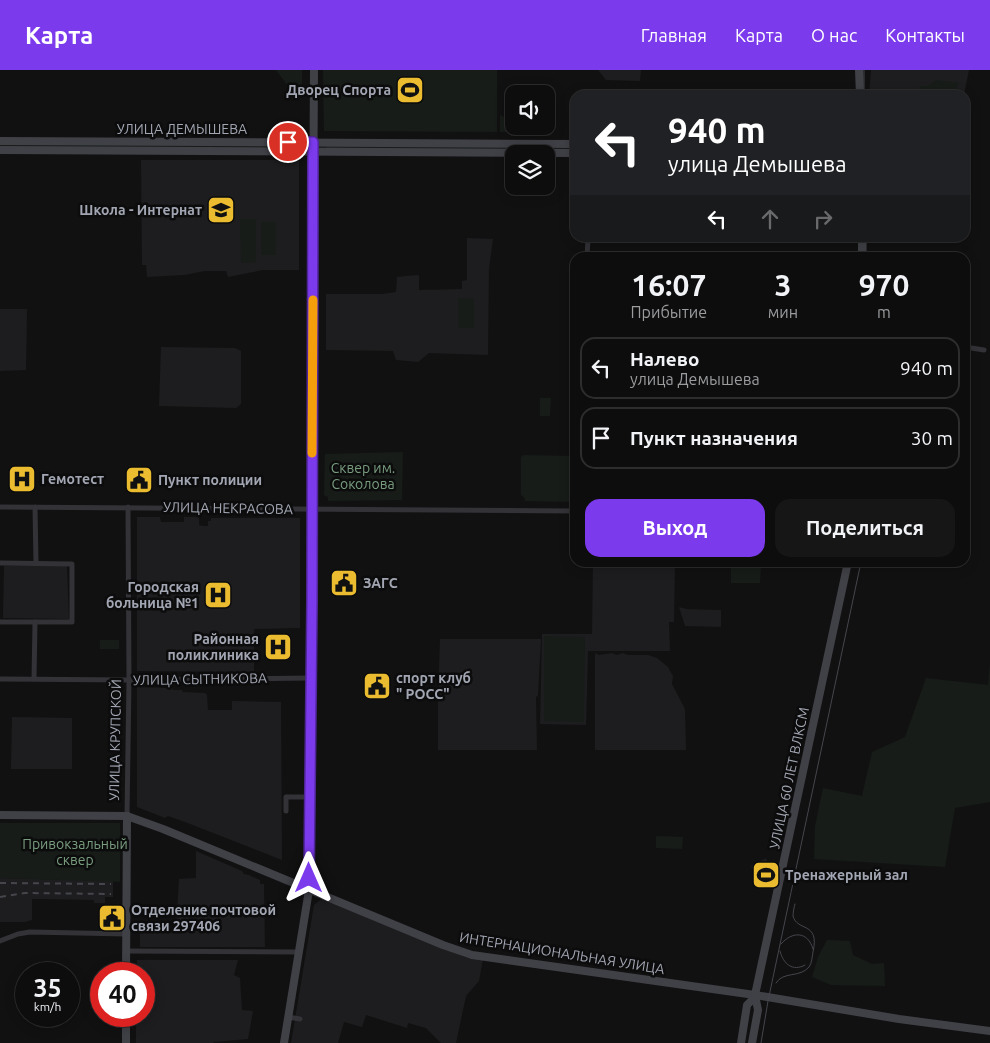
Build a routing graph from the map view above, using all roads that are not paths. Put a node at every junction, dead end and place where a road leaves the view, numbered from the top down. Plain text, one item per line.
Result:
1 (314, 70) edge
2 (859, 70) edge
3 (860, 90) edge
4 (0, 141) edge
5 (313, 142) junction
6 (570, 144) edge
7 (0, 150) edge
8 (313, 150) junction
9 (570, 152) edge
10 (970, 348) edge
11 (984, 350) dead end
12 (0, 507) edge
13 (35, 507) junction
14 (128, 507) junction
15 (312, 509) junction
16 (570, 511) edge
17 (0, 563) edge
18 (36, 563) junction
19 (847, 567) edge
20 (0, 622) edge
21 (35, 622) junction
22 (311, 678) junction
23 (0, 679) edge
24 (34, 679) junction
25 (129, 680) junction
26 (310, 798) junction
27 (286, 811) dead end
28 (0, 816) edge
29 (127, 816) junction
30 (309, 890) junction
31 (126, 934) junction
32 (0, 941) edge
33 (126, 951) junction
34 (300, 952) junction
35 (126, 962) edge
36 (755, 997) junction
37 (288, 1017) junction
38 (300, 1018) dead end
39 (126, 1027) edge
40 (990, 1031) edge
41 (126, 1043) edge
42 (284, 1043) edge
43 (741, 1043) edge
44 (752, 1043) edge

1 - 5 street
2 - 3 street
4 - 5 street, УЛИЦА ДЕМЫШЕВА
5 - 6 street, УЛИЦА ДЕМЫШЕВА
5 - 8 street
7 - 8 street, УЛИЦА ДЕМЫШЕВА
8 - 9 street, УЛИЦА ДЕМЫШЕВА
8 - 15 street
10 - 11 street
12 - 13 street, УЛИЦА НЕКРАСОВА
13 - 14 street, УЛИЦА НЕКРАСОВА
13 - 18 street
14 - 15 street, УЛИЦА НЕКРАСОВА
14 - 25 street, УЛИЦА КРУПСКОЙ
15 - 16 street, УЛИЦА НЕКРАСОВА
15 - 22 street
17 - 18 street
18 - 21 street
19 - 36 street, УЛИЦА 60 ЛЕТ ВЛКСМ
20 - 21 street
21 - 24 street
22 - 25 street, УЛИЦА СЫТНИКОВА
22 - 26 street
23 - 24 street, УЛИЦА СЫТНИКОВА
24 - 25 street, УЛИЦА СЫТНИКОВА
25 - 29 street, УЛИЦА КРУПСКОЙ
26 - 27 street
26 - 30 street
28 - 29 street, ИНТЕРНАЦИОНАЛЬНАЯ УЛИЦА
29 - 30 street, ИНТЕРНАЦИОНАЛЬНАЯ УЛИЦА
29 - 31 street, УЛИЦА КРУПСКОЙ
30 - 34 street
30 - 36 street, ИНТЕРНАЦИОНАЛЬНАЯ УЛИЦА
31 - 32 street
31 - 33 street, УЛИЦА КРУПСКОЙ
33 - 34 street
33 - 35 street, УЛИЦА КРУПСКОЙ
34 - 37 street
36 - 40 street, ИНТЕРНАЦИОНАЛЬНАЯ УЛИЦА
36 - 43 street, УЛИЦА 60 ЛЕТ ВЛКСМ
36 - 44 street, УЛИЦА 60 ЛЕТ ВЛКСМ
37 - 38 street
37 - 42 street
39 - 41 street

